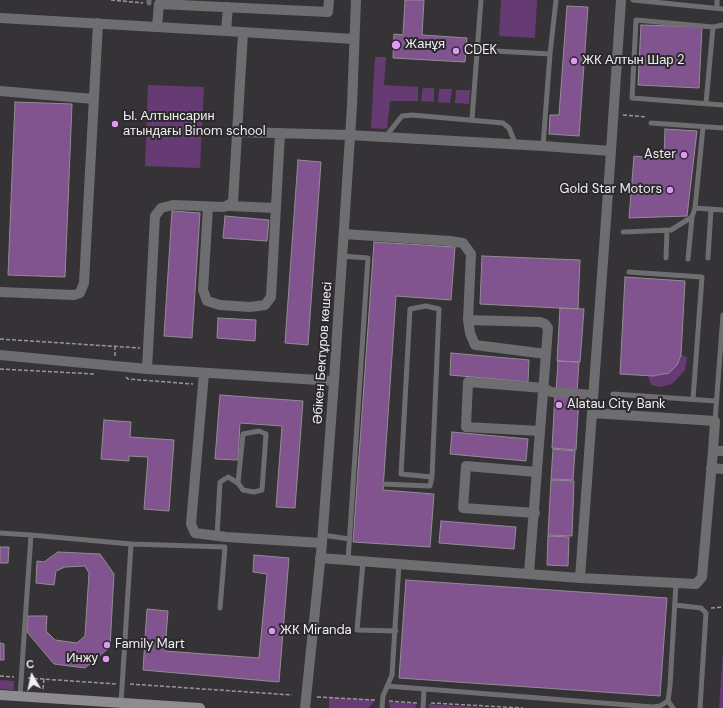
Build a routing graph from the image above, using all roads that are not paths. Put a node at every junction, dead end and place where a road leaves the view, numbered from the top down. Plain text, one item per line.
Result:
1 (329, 0) edge
2 (356, 0) edge
3 (481, 0) edge
4 (556, 0) edge
5 (621, 0) edge
6 (633, 0) edge
7 (701, 0) edge
8 (717, 0) edge
9 (701, 6) junction
10 (228, 7) junction
11 (717, 8) junction
12 (723, 9) edge
13 (0, 18) edge
14 (98, 23) junction
15 (723, 25) edge
16 (157, 27) junction
17 (713, 27) junction
18 (226, 31) junction
19 (242, 32) junction
20 (353, 38) junction
21 (477, 50) junction
22 (550, 54) junction
23 (0, 91) edge
24 (94, 99) junction
25 (706, 103) junction
26 (723, 104) edge
27 (472, 119) junction
28 (651, 123) dead end
29 (703, 127) junction
30 (723, 128) edge
31 (237, 132) junction
32 (280, 133) junction
33 (349, 135) junction
34 (385, 137) junction
35 (516, 145) junction
36 (543, 146) junction
37 (610, 151) junction
38 (229, 206) junction
39 (208, 207) junction
40 (276, 208) junction
41 (695, 208) junction
42 (711, 209) junction
43 (723, 210) edge
44 (692, 217) junction
45 (667, 230) junction
46 (622, 232) dead end
47 (344, 234) junction
48 (342, 256) junction
49 (666, 258) dead end
50 (708, 258) dead end
51 (688, 259) dead end
52 (629, 272) dead end
53 (0, 292) edge
54 (723, 315) edge
55 (468, 320) junction
56 (546, 354) junction
57 (0, 355) edge
58 (147, 369) junction
59 (204, 372) junction
60 (334, 381) junction
61 (544, 388) junction
62 (613, 394) dead end
63 (593, 395) junction
64 (693, 399) junction
65 (716, 401) junction
66 (592, 413) junction
67 (715, 421) junction
68 (540, 431) junction
69 (718, 451) edge
70 (711, 468) junction
71 (723, 469) edge
72 (537, 472) junction
73 (432, 477) junction
74 (238, 483) junction
75 (383, 484) dead end
76 (535, 513) junction
77 (0, 533) edge
78 (31, 535) junction
79 (322, 539) junction
80 (350, 539) junction
81 (223, 540) junction
82 (131, 544) junction
83 (320, 558) junction
84 (348, 561) junction
85 (363, 562) junction
86 (399, 564) junction
87 (529, 573) junction
88 (580, 578) junction
89 (676, 583) junction
90 (675, 605) junction
91 (220, 608) dead end
92 (396, 631) junction
93 (387, 686) junction
94 (424, 689) junction
95 (0, 694) edge
96 (20, 696) junction
97 (668, 701) junction
98 (121, 703) junction
99 (83, 704) edge
100 (200, 708) edge
101 (305, 708) edge
102 (382, 708) edge
103 (423, 708) edge
104 (673, 708) edge
105 (700, 708) edge

1 - 10 street
2 - 20 street, Әбікен Бектұров көшесі
3 - 21 lane
4 - 22 lane
5 - 37 street
6 - 9 lane
7 - 9 lane
8 - 11 lane
9 - 11 lane
10 - 16 street
10 - 18 street
11 - 12 lane
13 - 14 street
14 - 16 street
14 - 24 street
15 - 17 lane
16 - 18 street
17 - 25 lane
17 - 25 lane
18 - 19 street
19 - 20 street
19 - 31 street
20 - 33 street, Әбікен Бектұров көшесі
21 - 22 lane
21 - 27 lane
22 - 36 lane
23 - 24 street
24 - 53 street
25 - 26 lane
27 - 34 lane
27 - 35 lane
28 - 29 lane
29 - 30 lane
29 - 41 lane
31 - 32 street
31 - 38 street
32 - 33 street
32 - 40 street
33 - 34 street
33 - 47 street, Әбікен Бектұров көшесі
34 - 35 street
35 - 36 street
36 - 37 street
37 - 63 street
38 - 39 street
38 - 40 street
39 - 40 street
39 - 58 street
41 - 42 lane
41 - 44 lane
42 - 43 lane
42 - 50 lane
44 - 45 lane
44 - 51 lane
45 - 46 lane
45 - 49 lane
47 - 48 street, Әбікен Бектұров көшесі
47 - 55 street
48 - 60 street, Әбікен Бектұров көшесі
48 - 80 lane
52 - 64 lane
54 - 65 lane
55 - 56 street
55 - 56 street
56 - 61 street
57 - 58 street
58 - 59 street
59 - 60 street
59 - 81 street
60 - 79 street, Әбікен Бектұров көшесі
61 - 63 street
61 - 68 street
61 - 68 street
62 - 64 lane
63 - 66 street
64 - 65 lane
65 - 67 lane
66 - 67 street
66 - 88 street
67 - 69 street
68 - 72 street
69 - 70 street
70 - 71 street
70 - 89 street
72 - 76 street
72 - 76 street
73 - 73 lane
73 - 75 lane
74 - 74 lane
74 - 81 lane
76 - 87 street
77 - 78 lane
78 - 82 lane
78 - 96 lane
79 - 80 lane
79 - 81 street
79 - 83 street, Әбікен Бектұров көшесі
80 - 84 lane
81 - 82 lane
81 - 91 lane
82 - 98 lane
83 - 84 street
83 - 101 street, Әбікен Бектұров көшесі
84 - 85 street
85 - 86 street
85 - 92 lane
86 - 87 street
86 - 92 lane
87 - 88 street
88 - 89 street
89 - 90 lane
90 - 97 lane
90 - 105 lane
92 - 93 lane
93 - 94 lane
93 - 102 lane
94 - 97 lane
94 - 103 lane
95 - 96 street
96 - 99 street
97 - 104 lane
98 - 99 street
98 - 100 street

